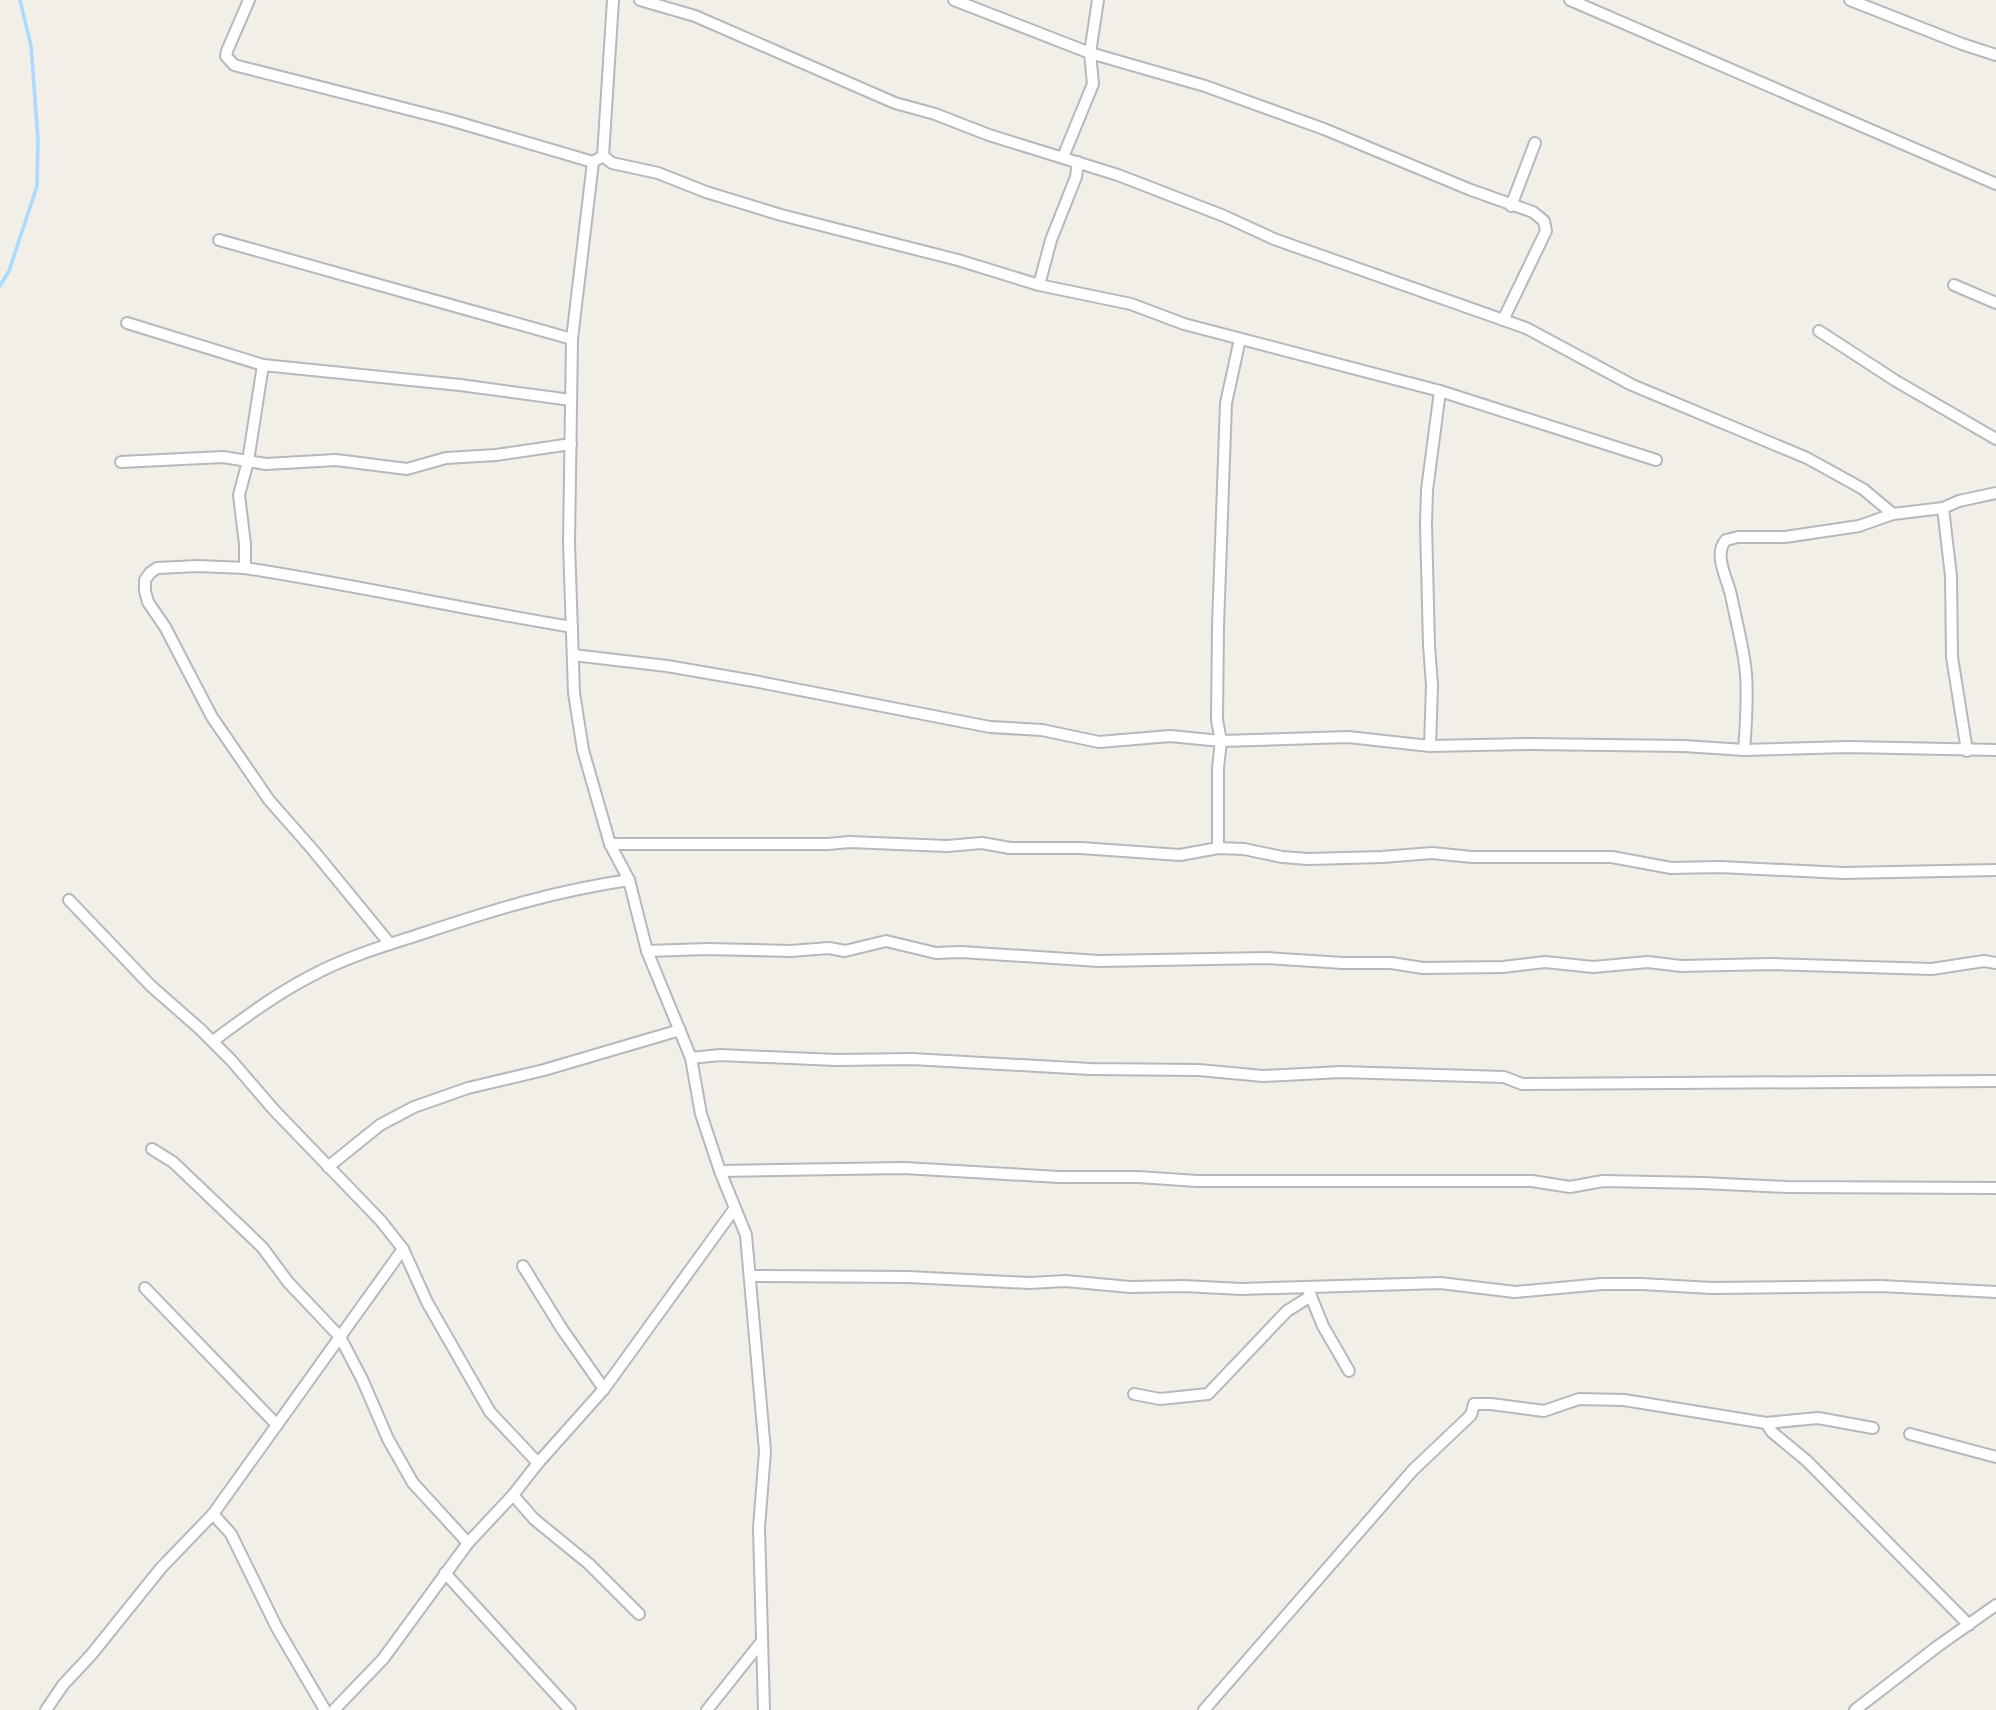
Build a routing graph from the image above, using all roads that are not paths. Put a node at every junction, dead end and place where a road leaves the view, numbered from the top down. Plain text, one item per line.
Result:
1 (249, 0) edge
2 (613, 0) edge
3 (640, 0) edge
4 (954, 0) edge
5 (1098, 0) edge
6 (1570, 0) edge
7 (1850, 0) edge
8 (1090, 53) junction
9 (1996, 55) edge
10 (1535, 143) dead end
11 (1063, 157) junction
12 (598, 159) junction
13 (1078, 162) junction
14 (1996, 184) edge
15 (1511, 206) junction
16 (219, 240) dead end
17 (1039, 285) junction
18 (1954, 285) dead end
19 (1996, 303) edge
20 (1503, 320) junction
21 (127, 323) dead end
22 (1819, 331) dead end
23 (572, 339) junction
24 (1240, 340) junction
25 (263, 365) junction
26 (1440, 391) junction
27 (571, 400) junction
28 (1996, 439) edge
29 (571, 444) junction
30 (1656, 460) dead end
31 (248, 461) junction
32 (121, 462) dead end
33 (1996, 493) edge
34 (1943, 508) junction
35 (1893, 514) junction
36 (245, 568) junction
37 (572, 627) junction
38 (573, 655) junction
39 (1221, 741) junction
40 (1430, 746) junction
41 (1744, 750) junction
42 (1996, 750) edge
43 (1967, 751) junction
44 (610, 844) junction
45 (1218, 848) junction
46 (1996, 870) edge
47 (629, 880) junction
48 (69, 900) dead end
49 (390, 944) junction
50 (647, 951) junction
51 (1996, 963) edge
52 (680, 1030) junction
53 (213, 1041) junction
54 (691, 1058) junction
55 (1996, 1082) edge
56 (152, 1149) dead end
57 (328, 1167) junction
58 (720, 1171) junction
59 (1996, 1188) edge
60 (735, 1208) junction
61 (403, 1249) junction
62 (523, 1266) dead end
63 (750, 1276) junction
64 (145, 1288) dead end
65 (1309, 1291) junction
66 (1996, 1292) edge
67 (340, 1337) junction
68 (1349, 1371) dead end
69 (604, 1389) junction
70 (1134, 1394) dead end
71 (1766, 1423) junction
72 (277, 1425) junction
73 (1873, 1428) dead end
74 (1910, 1434) dead end
75 (1996, 1457) edge
76 (538, 1463) junction
77 (513, 1495) junction
78 (213, 1514) junction
79 (468, 1543) junction
80 (445, 1573) junction
81 (1996, 1605) edge
82 (639, 1614) dead end
83 (1969, 1625) junction
84 (762, 1641) junction
85 (46, 1710) edge
86 (324, 1710) edge
87 (334, 1710) edge
88 (570, 1710) edge
89 (707, 1710) edge
90 (764, 1710) edge
91 (1204, 1710) edge
92 (1857, 1710) edge

1 - 12 street
2 - 12 street
3 - 11 street
4 - 8 street
5 - 8 street
6 - 14 street
7 - 9 street
8 - 11 street
8 - 15 street
10 - 15 street
11 - 13 street
12 - 17 street
12 - 23 street
13 - 17 street
13 - 20 street
15 - 20 street
16 - 23 street
17 - 24 street
18 - 19 street
20 - 35 street
21 - 25 street
22 - 28 street
23 - 27 street
24 - 26 street
24 - 39 street
25 - 27 street
25 - 31 street
26 - 30 street
26 - 40 street
27 - 29 street
29 - 31 street
29 - 37 street
31 - 32 street
31 - 36 street
33 - 34 street
34 - 35 street
34 - 43 street
35 - 41 street
36 - 37 street
36 - 49 street
37 - 38 street
38 - 39 street
38 - 44 street
39 - 40 street
39 - 45 street
40 - 41 street
41 - 43 street
42 - 43 street
44 - 45 street
44 - 47 street
45 - 46 street
47 - 49 street
47 - 50 street
48 - 53 street
49 - 53 street
50 - 51 street
50 - 52 street
52 - 54 street
52 - 57 street
53 - 57 street
54 - 55 street
54 - 58 street
56 - 67 street
57 - 61 street
58 - 59 street
58 - 60 street
60 - 63 street
60 - 69 street
61 - 67 street
61 - 76 street
62 - 69 street
63 - 65 street
63 - 84 street
64 - 72 street
65 - 66 street
65 - 68 street
65 - 70 street
67 - 72 street
67 - 79 street
69 - 76 street
71 - 73 street
71 - 83 street
71 - 91 street
72 - 78 street
74 - 75 street
76 - 77 street
77 - 79 street
77 - 82 street
78 - 85 street
78 - 86 street
79 - 80 street
80 - 87 street
80 - 88 street
81 - 83 street
83 - 92 street
84 - 89 street
84 - 90 street

